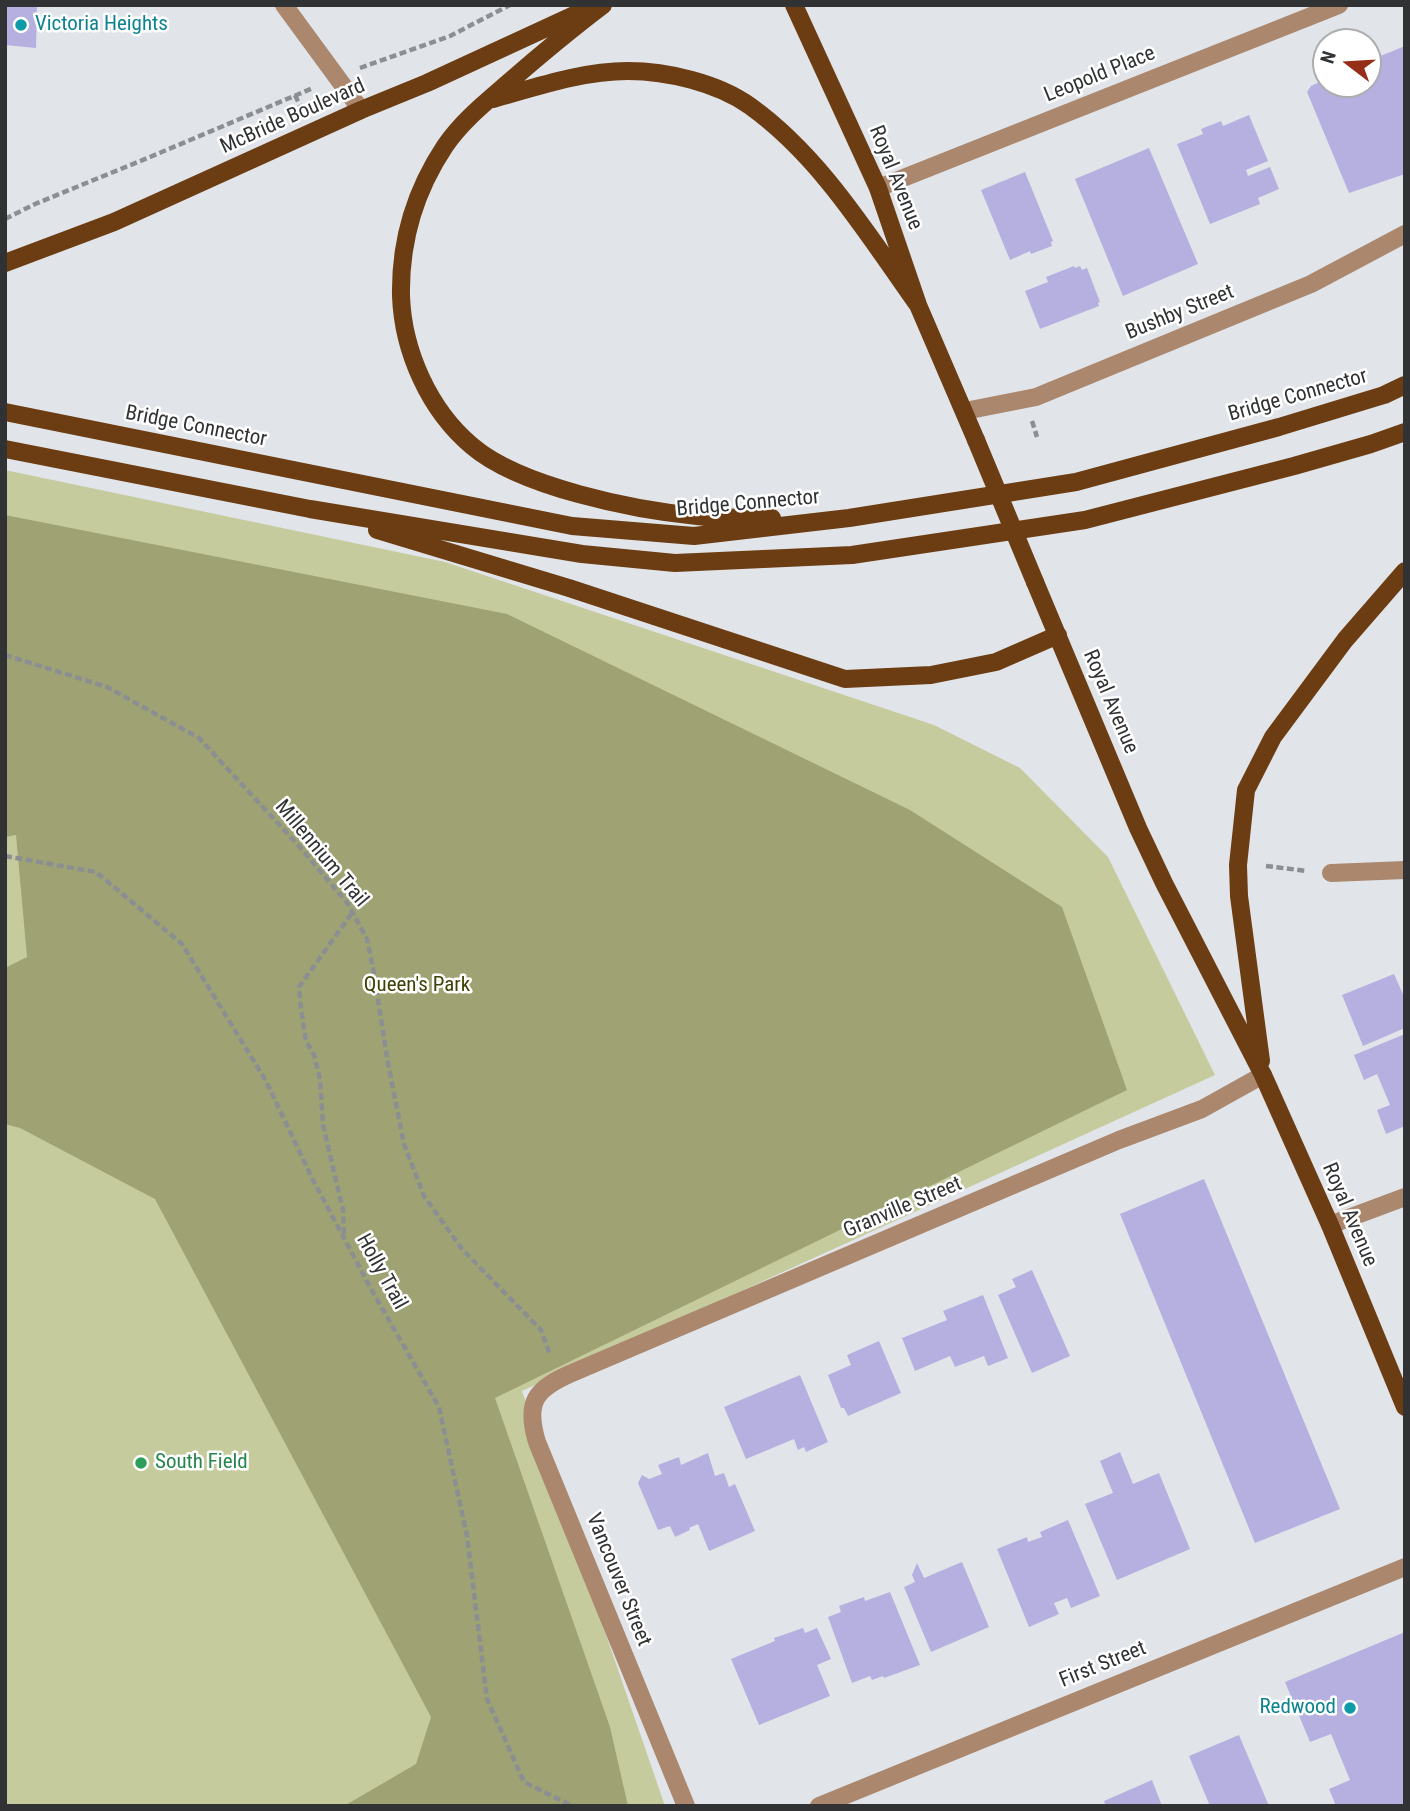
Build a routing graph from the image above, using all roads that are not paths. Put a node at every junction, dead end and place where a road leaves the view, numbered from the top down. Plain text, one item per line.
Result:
1 (284, 5) edge
2 (596, 5) edge
3 (603, 5) edge
4 (794, 5) edge
5 (1339, 5) edge
6 (487, 101) junction
7 (360, 110) junction
8 (878, 188) junction
9 (1405, 234) edge
10 (5, 263) edge
11 (918, 305) junction
12 (1405, 385) edge
13 (965, 411) junction
14 (5, 412) edge
15 (1405, 432) edge
16 (5, 449) edge
17 (310, 509) junction
18 (849, 518) junction
19 (1405, 571) edge
20 (1058, 635) junction
21 (1405, 870) edge
22 (1331, 873) dead end
23 (1263, 1074) junction
24 (1405, 1197) edge
25 (1330, 1225) junction
26 (559, 1379) joint
27 (1405, 1407) edge
28 (1405, 1567) edge
29 (686, 1806) edge
30 (818, 1806) edge

1 - 7 street
2 - 7 main road, McBride Boulevard
3 - 6 main road
4 - 8 main road, Royal Avenue
5 - 8 street, Leopold Place
6 - 11 main road
6 - 18 main road
7 - 10 main road, McBride Boulevard
8 - 11 main road, Royal Avenue
9 - 13 street, Bushby Street
11 - 13 main road, Royal Avenue
12 - 18 main road, Bridge Connector
13 - 20 main road, Royal Avenue, bridge
14 - 18 main road, Bridge Connector
15 - 17 main road
16 - 17 main road
17 - 20 main road
19 - 23 main road
20 - 23 main road, Royal Avenue
21 - 22 street
23 - 25 main road, Royal Avenue
23 - 26 street, Granville Street
24 - 25 street
25 - 27 main road, Royal Avenue
26 - 29 street, Vancouver Street
28 - 30 street, First Street

